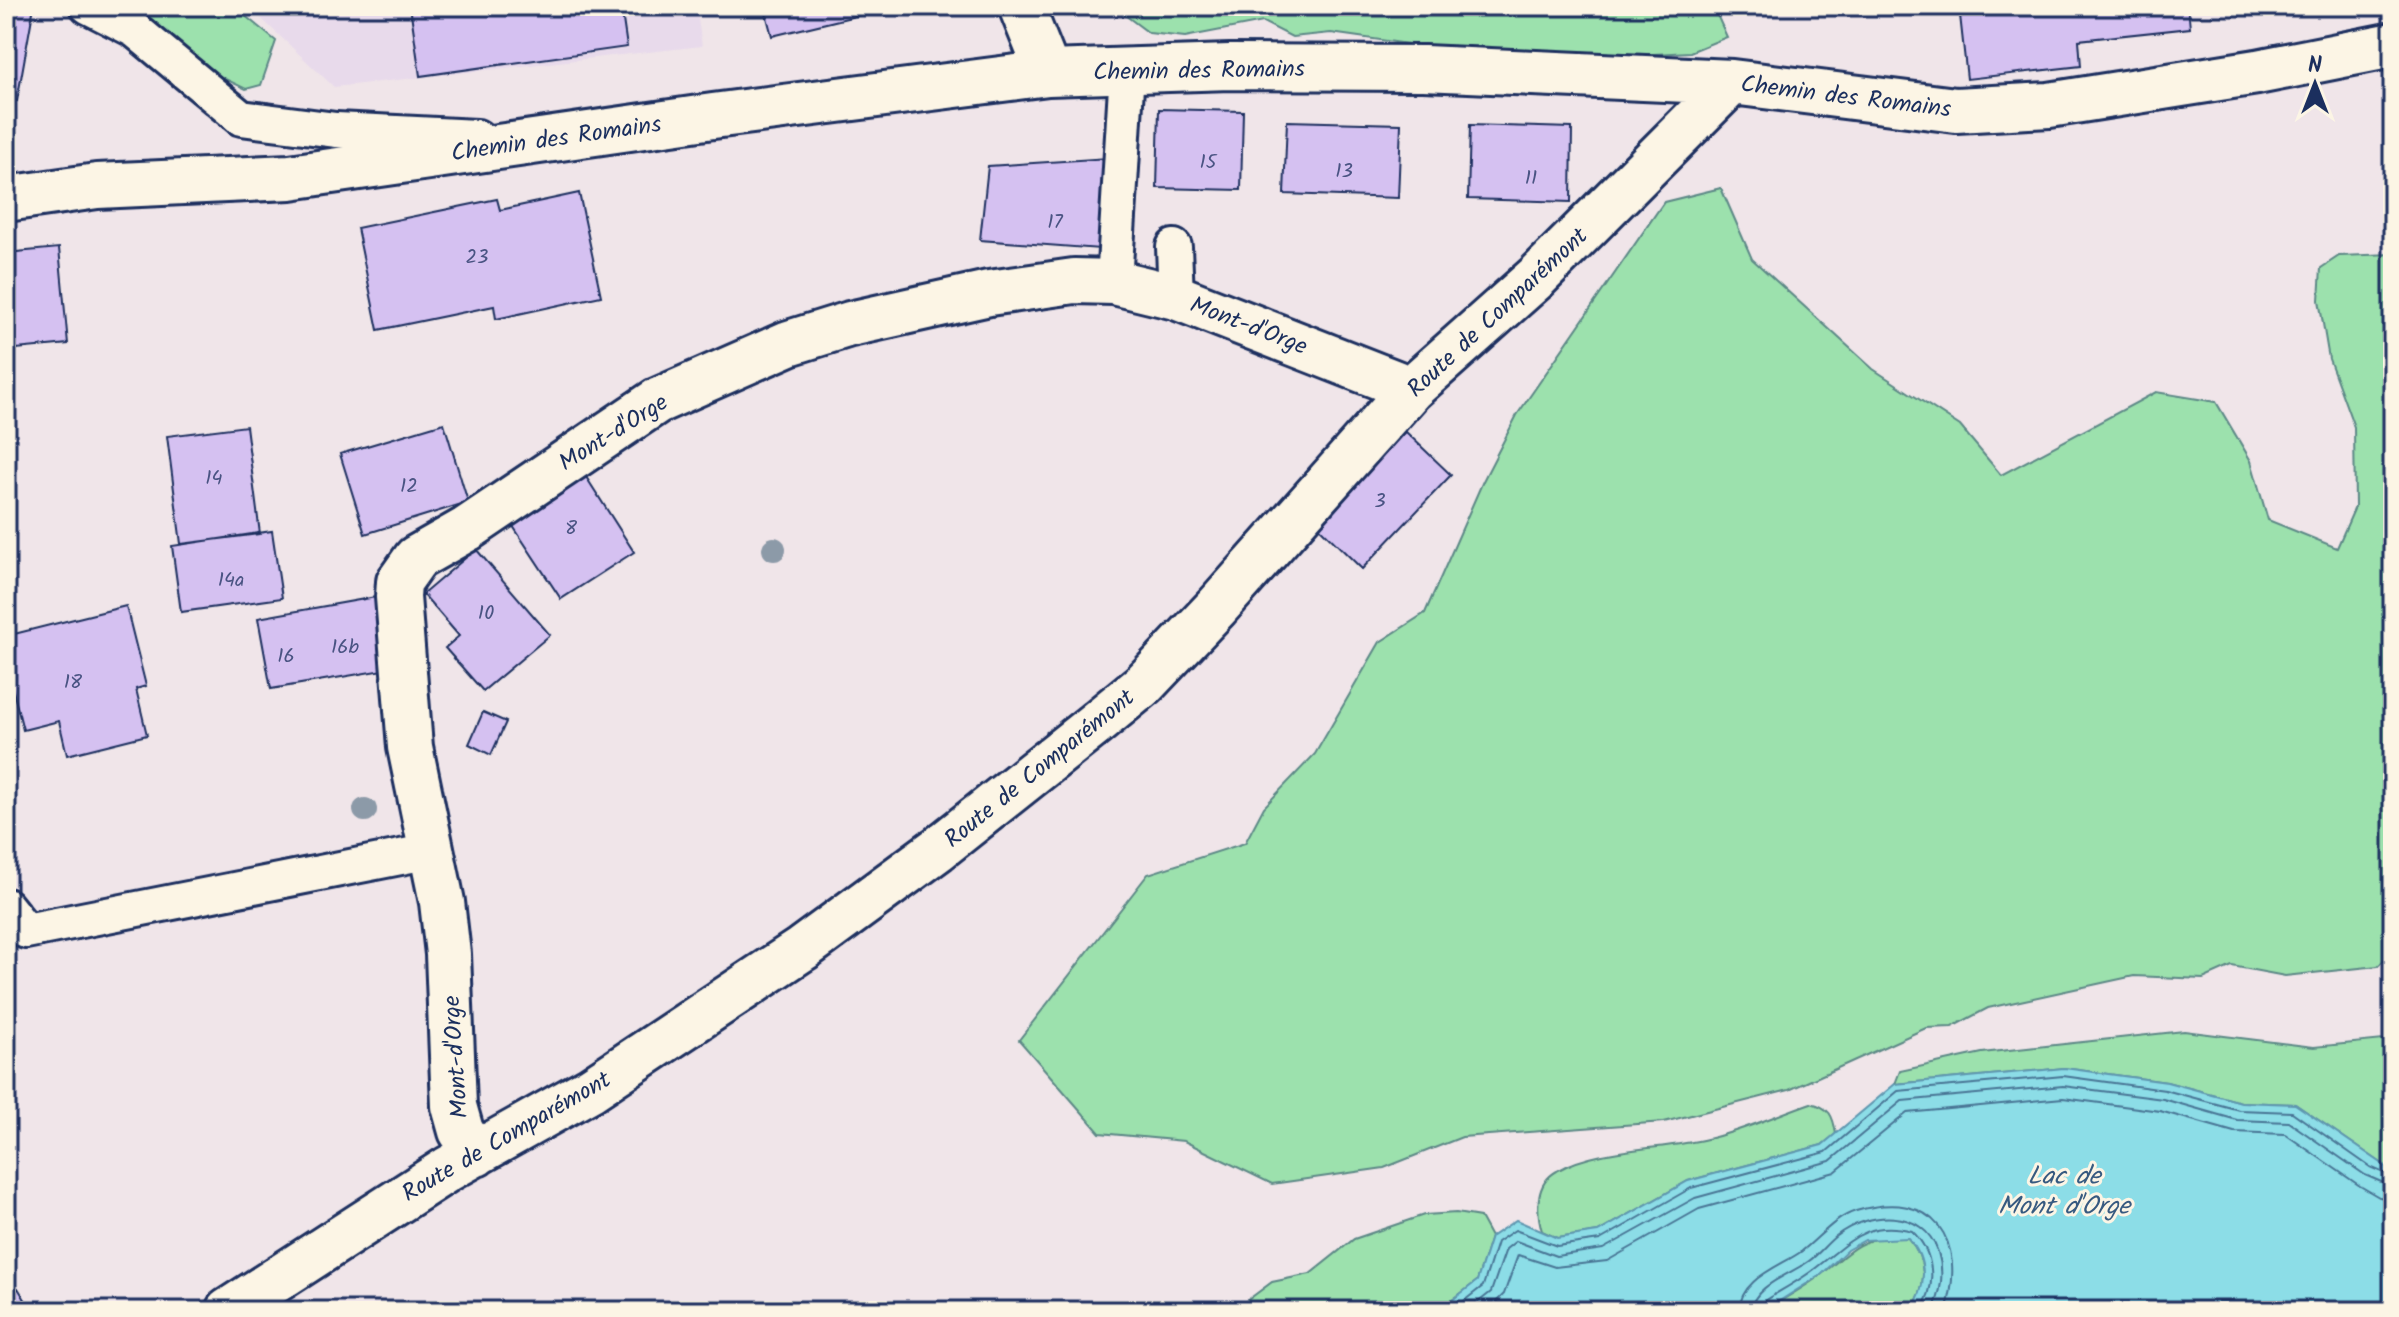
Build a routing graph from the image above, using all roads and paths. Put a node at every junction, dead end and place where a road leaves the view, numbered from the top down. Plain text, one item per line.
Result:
1 (88, 6) edge
2 (1021, 6) edge
3 (2393, 45) edge
4 (1127, 70) junction
5 (1048, 73) junction
6 (1732, 82) junction
7 (541, 140) junction
8 (6, 199) edge
9 (1174, 247) dead end
10 (1114, 282) junction
11 (1176, 297) junction
12 (1411, 389) junction
13 (431, 851) junction
14 (6, 906) edge
15 (476, 1154) junction
16 (228, 1311) edge

1 - 7 lane
2 - 5 street
3 - 6 street, Chemin des Romains
4 - 5 street, Chemin des Romains
4 - 6 street, Chemin des Romains
4 - 10 lane
5 - 7 street, Chemin des Romains
6 - 12 street, Route de Comparémont
7 - 8 street, Chemin des Romains
9 - 11 lane
10 - 11 street, Mont-d'Orge
10 - 13 street, Mont-d'Orge
11 - 12 street, Mont-d'Orge
12 - 15 street, Route de Comparémont
13 - 14 lane
13 - 15 street, Mont-d'Orge
15 - 16 street, Route de Comparémont

